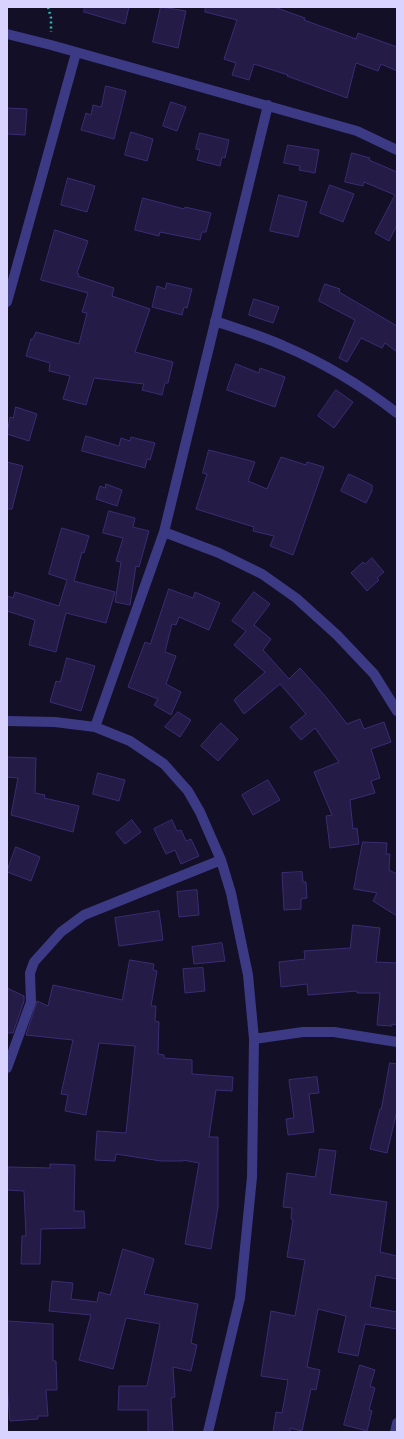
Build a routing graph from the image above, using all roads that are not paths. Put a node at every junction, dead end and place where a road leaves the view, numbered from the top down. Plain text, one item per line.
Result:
1 (7, 34) edge
2 (76, 53) junction
3 (268, 105) junction
4 (397, 150) edge
5 (7, 302) edge
6 (215, 321) junction
7 (397, 413) edge
8 (164, 532) junction
9 (397, 711) edge
10 (7, 721) edge
11 (95, 727) junction
12 (221, 860) junction
13 (254, 1039) junction
14 (397, 1042) edge
15 (7, 1068) edge
16 (397, 1423) edge
17 (208, 1432) edge
18 (395, 1432) edge

1 - 2 street
2 - 3 street
2 - 5 street
3 - 4 street
3 - 6 street
6 - 7 street
6 - 8 street
8 - 9 street
8 - 11 street
10 - 11 street
11 - 12 street
12 - 13 street
12 - 15 street
13 - 14 street
13 - 17 street
16 - 18 street

